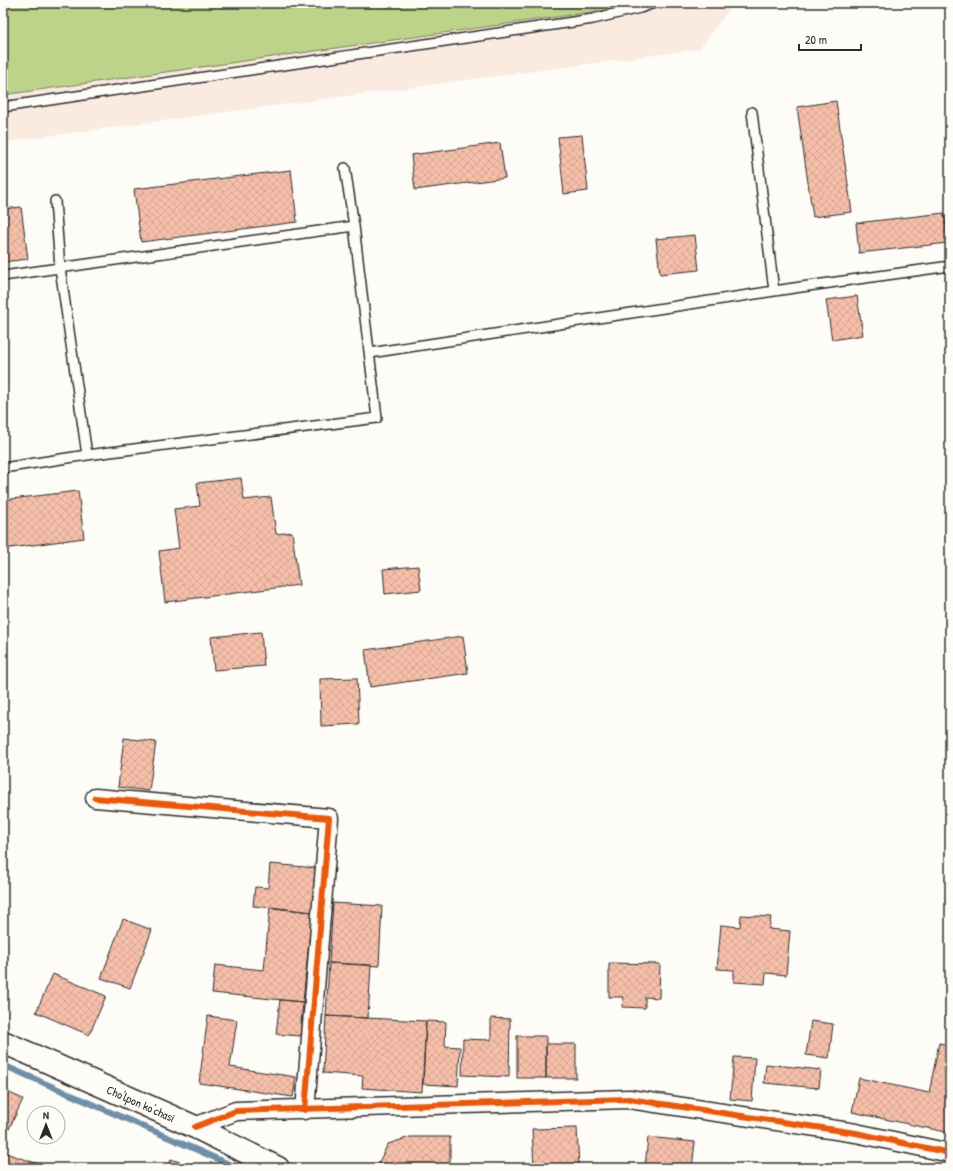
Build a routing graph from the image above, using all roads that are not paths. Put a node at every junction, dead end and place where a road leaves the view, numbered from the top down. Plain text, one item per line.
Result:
1 (654, 3) edge
2 (3, 107) edge
3 (752, 112) dead end
4 (345, 168) dead end
5 (55, 201) dead end
6 (354, 226) junction
7 (950, 266) edge
8 (60, 268) junction
9 (3, 276) edge
10 (774, 291) junction
11 (370, 353) junction
12 (87, 455) junction
13 (3, 468) edge
14 (95, 798) dead end
15 (3, 1042) edge
16 (305, 1110) junction
17 (195, 1127) junction
18 (950, 1153) edge
19 (278, 1168) edge

1 - 2 lane
3 - 10 lane
4 - 6 lane
5 - 8 lane
6 - 8 lane
6 - 11 lane
7 - 10 lane
8 - 9 lane
8 - 12 lane
10 - 11 lane
11 - 12 lane
12 - 13 lane
14 - 16 street
15 - 17 main road, Cho'lpon ko'chasi
16 - 17 street
16 - 18 street
17 - 19 main road, Cho'lpon ko'chasi

